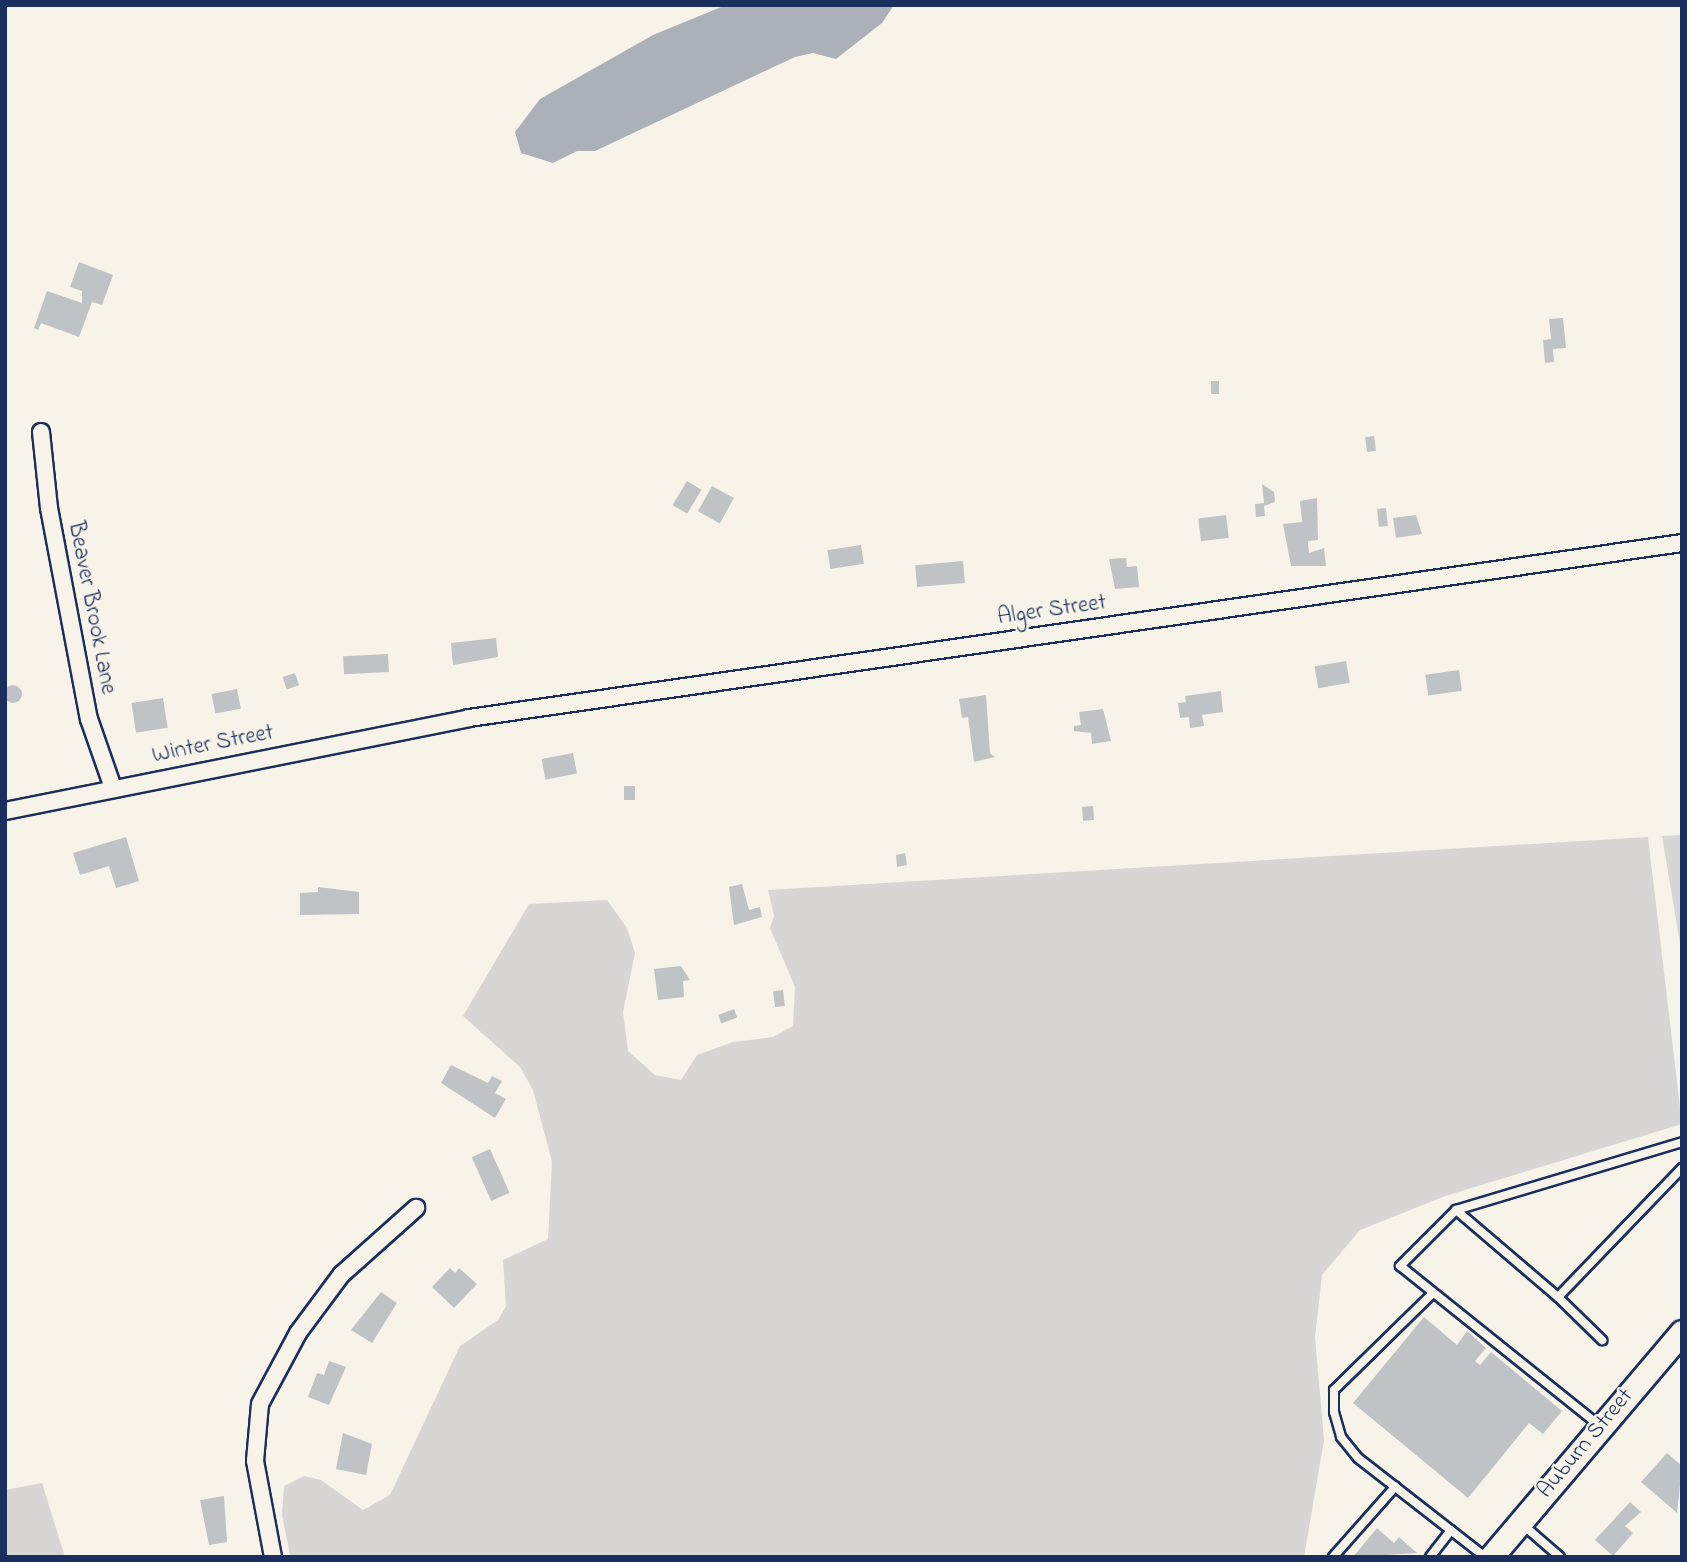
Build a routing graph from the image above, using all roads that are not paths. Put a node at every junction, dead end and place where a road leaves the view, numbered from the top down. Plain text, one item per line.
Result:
1 (41, 432) dead end
2 (1682, 543) edge
3 (429, 726) joint
4 (113, 788) junction
5 (5, 811) edge
6 (1682, 1142) edge
7 (1682, 1168) edge
8 (416, 1208) dead end
9 (1456, 1210) junction
10 (1432, 1294) junction
11 (1558, 1297) junction
12 (1682, 1332) edge
13 (1602, 1340) dead end
14 (1600, 1426) junction
15 (1395, 1486) junction
16 (1520, 1522) junction
17 (1451, 1531) junction
18 (273, 1557) edge
19 (1332, 1557) edge
20 (1430, 1557) edge
21 (1485, 1557) edge
22 (1492, 1557) edge
23 (1560, 1557) edge

1 - 4 street, Beaver Brook Lane
2 - 3 street, Alger Street
3 - 4 street, Winter Street
4 - 5 street, Winter Street
6 - 9 lane
7 - 11 lane
8 - 18 street
9 - 10 lane
9 - 11 lane
10 - 14 lane
10 - 15 lane
11 - 13 lane
12 - 14 main road, Auburn Street
14 - 16 main road, Auburn Street
15 - 17 lane
15 - 19 lane
16 - 22 main road, Auburn Street
16 - 23 lane
17 - 20 lane
17 - 21 lane

